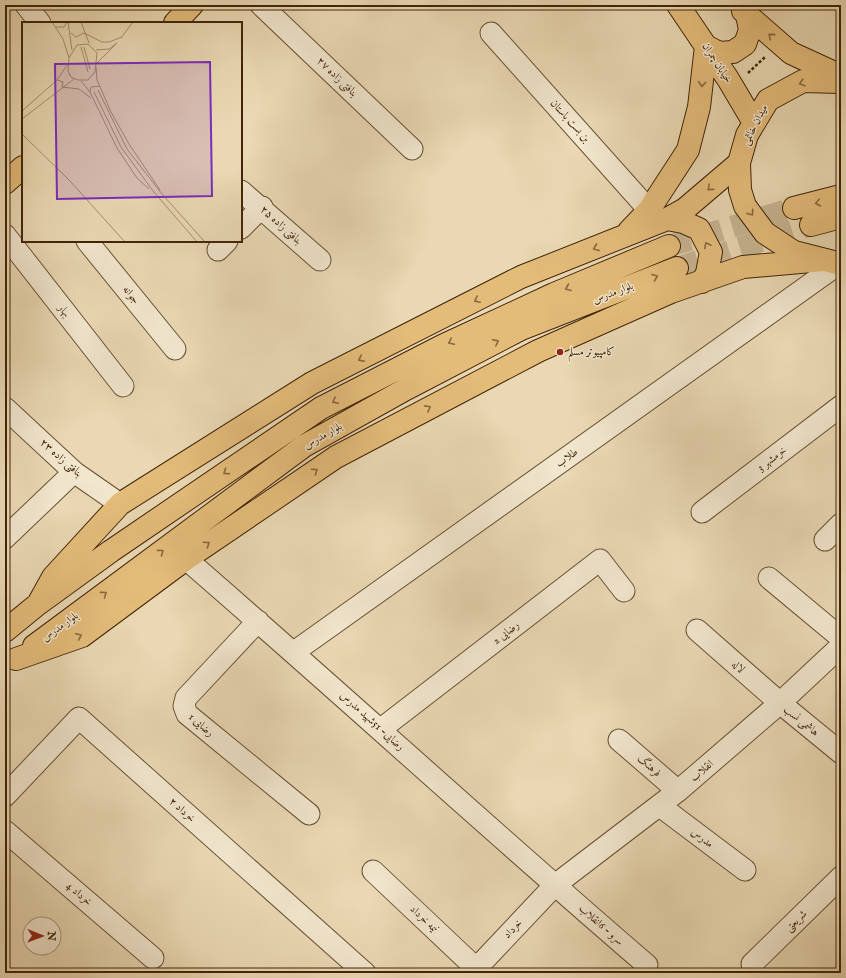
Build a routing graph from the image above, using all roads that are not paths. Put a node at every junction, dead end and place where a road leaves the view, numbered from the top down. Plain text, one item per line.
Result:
1 (26, 5) edge
2 (192, 5) edge
3 (261, 5) edge
4 (678, 5) edge
5 (743, 10) edge
6 (39, 22) edge
7 (176, 22) edge
8 (491, 33) dead end
9 (706, 46) junction
10 (841, 76) edge
11 (841, 82) edge
12 (754, 123) junction
13 (412, 149) dead end
14 (740, 163) junction
15 (22, 168) edge
16 (5, 183) edge
17 (242, 192) edge
18 (841, 196) edge
19 (262, 207) junction
20 (794, 208) tunnel mouth
21 (658, 214) junction
22 (841, 217) edge
23 (811, 225) tunnel mouth
24 (242, 227) edge
25 (5, 235) edge
26 (88, 242) edge
27 (669, 246) tunnel mouth
28 (320, 260) dead end
29 (835, 262) edge
30 (677, 268) tunnel mouth
31 (702, 282) junction
32 (175, 349) dead end
33 (123, 386) dead end
34 (841, 406) edge
35 (5, 408) edge
36 (74, 472) junction
37 (120, 504) junction
38 (702, 512) dead end
39 (841, 524) edge
40 (5, 538) edge
41 (825, 540) dead end
42 (186, 559) junction
43 (769, 578) dead end
44 (624, 591) dead end
45 (38, 604) junction
46 (10, 621) edge
47 (258, 621) junction
48 (697, 630) dead end
49 (841, 638) edge
50 (841, 646) edge
51 (294, 652) junction
52 (11, 664) edge
53 (780, 703) junction
54 (381, 729) junction
55 (619, 740) dead end
56 (841, 753) edge
57 (678, 791) junction
58 (5, 796) edge
59 (660, 806) junction
60 (309, 814) dead end
61 (5, 831) edge
62 (373, 870) dead end
63 (745, 870) dead end
64 (841, 877) edge
65 (555, 886) junction
66 (153, 958) dead end
67 (752, 964) dead end
68 (647, 965) dead end
69 (476, 971) edge
70 (365, 973) edge

1 - 6 street
2 - 7 main road
3 - 13 street, بنافتی زاده ۲۷
4 - 9 main road, خیابان چمران
5 - 9 main road
10 -> 5 main road
8 - 21 street, بن بست باستان
9 - 12 main road, خیابان چمران
9 -> 21 main road
11 -> 12 main road, میدان خاتمی
12 - 14 main road, میدان خاتمی
14 -> 21 main road
14 -> 29 main road, میدان خاتمی
15 - 16 main road
17 - 19 street, بنافتی زاده ۲۵
18 -> 20 main road
19 - 24 street
19 - 28 street, بنافتی زاده ۲۵
31 -> 21 main road
21 -> 37 main road
22 - 23 main road
25 - 33 street, بهار
26 - 32 street, جوانه
27 -> 45 main road, بلوار مدرس
29 - 31 main road
29 - 51 street, طلاب
52 -> 30 main road, بلوار مدرس
42 -> 31 main road
34 - 38 street, خرمشهر 3
35 - 36 street, بنافتی زاده ۲۳
36 - 37 street, بنافتی زاده ۲۳
36 - 40 street
37 - 45 main road
39 - 41 street
42 - 47 street, رضایی- 51شهید مدرس
52 -> 42 main road
43 - 49 street
44 - 54 street, رضایی 2
45 - 46 main road, بلوار مدرس
47 - 51 street, رضایی- 51شهید مدرس
47 - 60 street, رضایی 1
48 - 53 street, لاله
50 - 53 street, انقلاب
51 - 54 street, رضایی- 51شهید مدرس
53 - 56 street, هاشمی نسب
53 - 57 street, انقلاب
54 - 65 street, رضایی- 51شهید مدرس
55 - 57 street, فرهنگ
57 - 59 street, انقلاب
58 - 70 street, خرداد ۲
59 - 63 street, مدرس
59 - 65 street, انقلاب
61 - 66 street, خرداد 4
62 - 69 street, نیمه خرداد
64 - 67 street, شریعتی
65 - 68 street, سرو - 6انقلاب
65 - 69 street, خرداد

